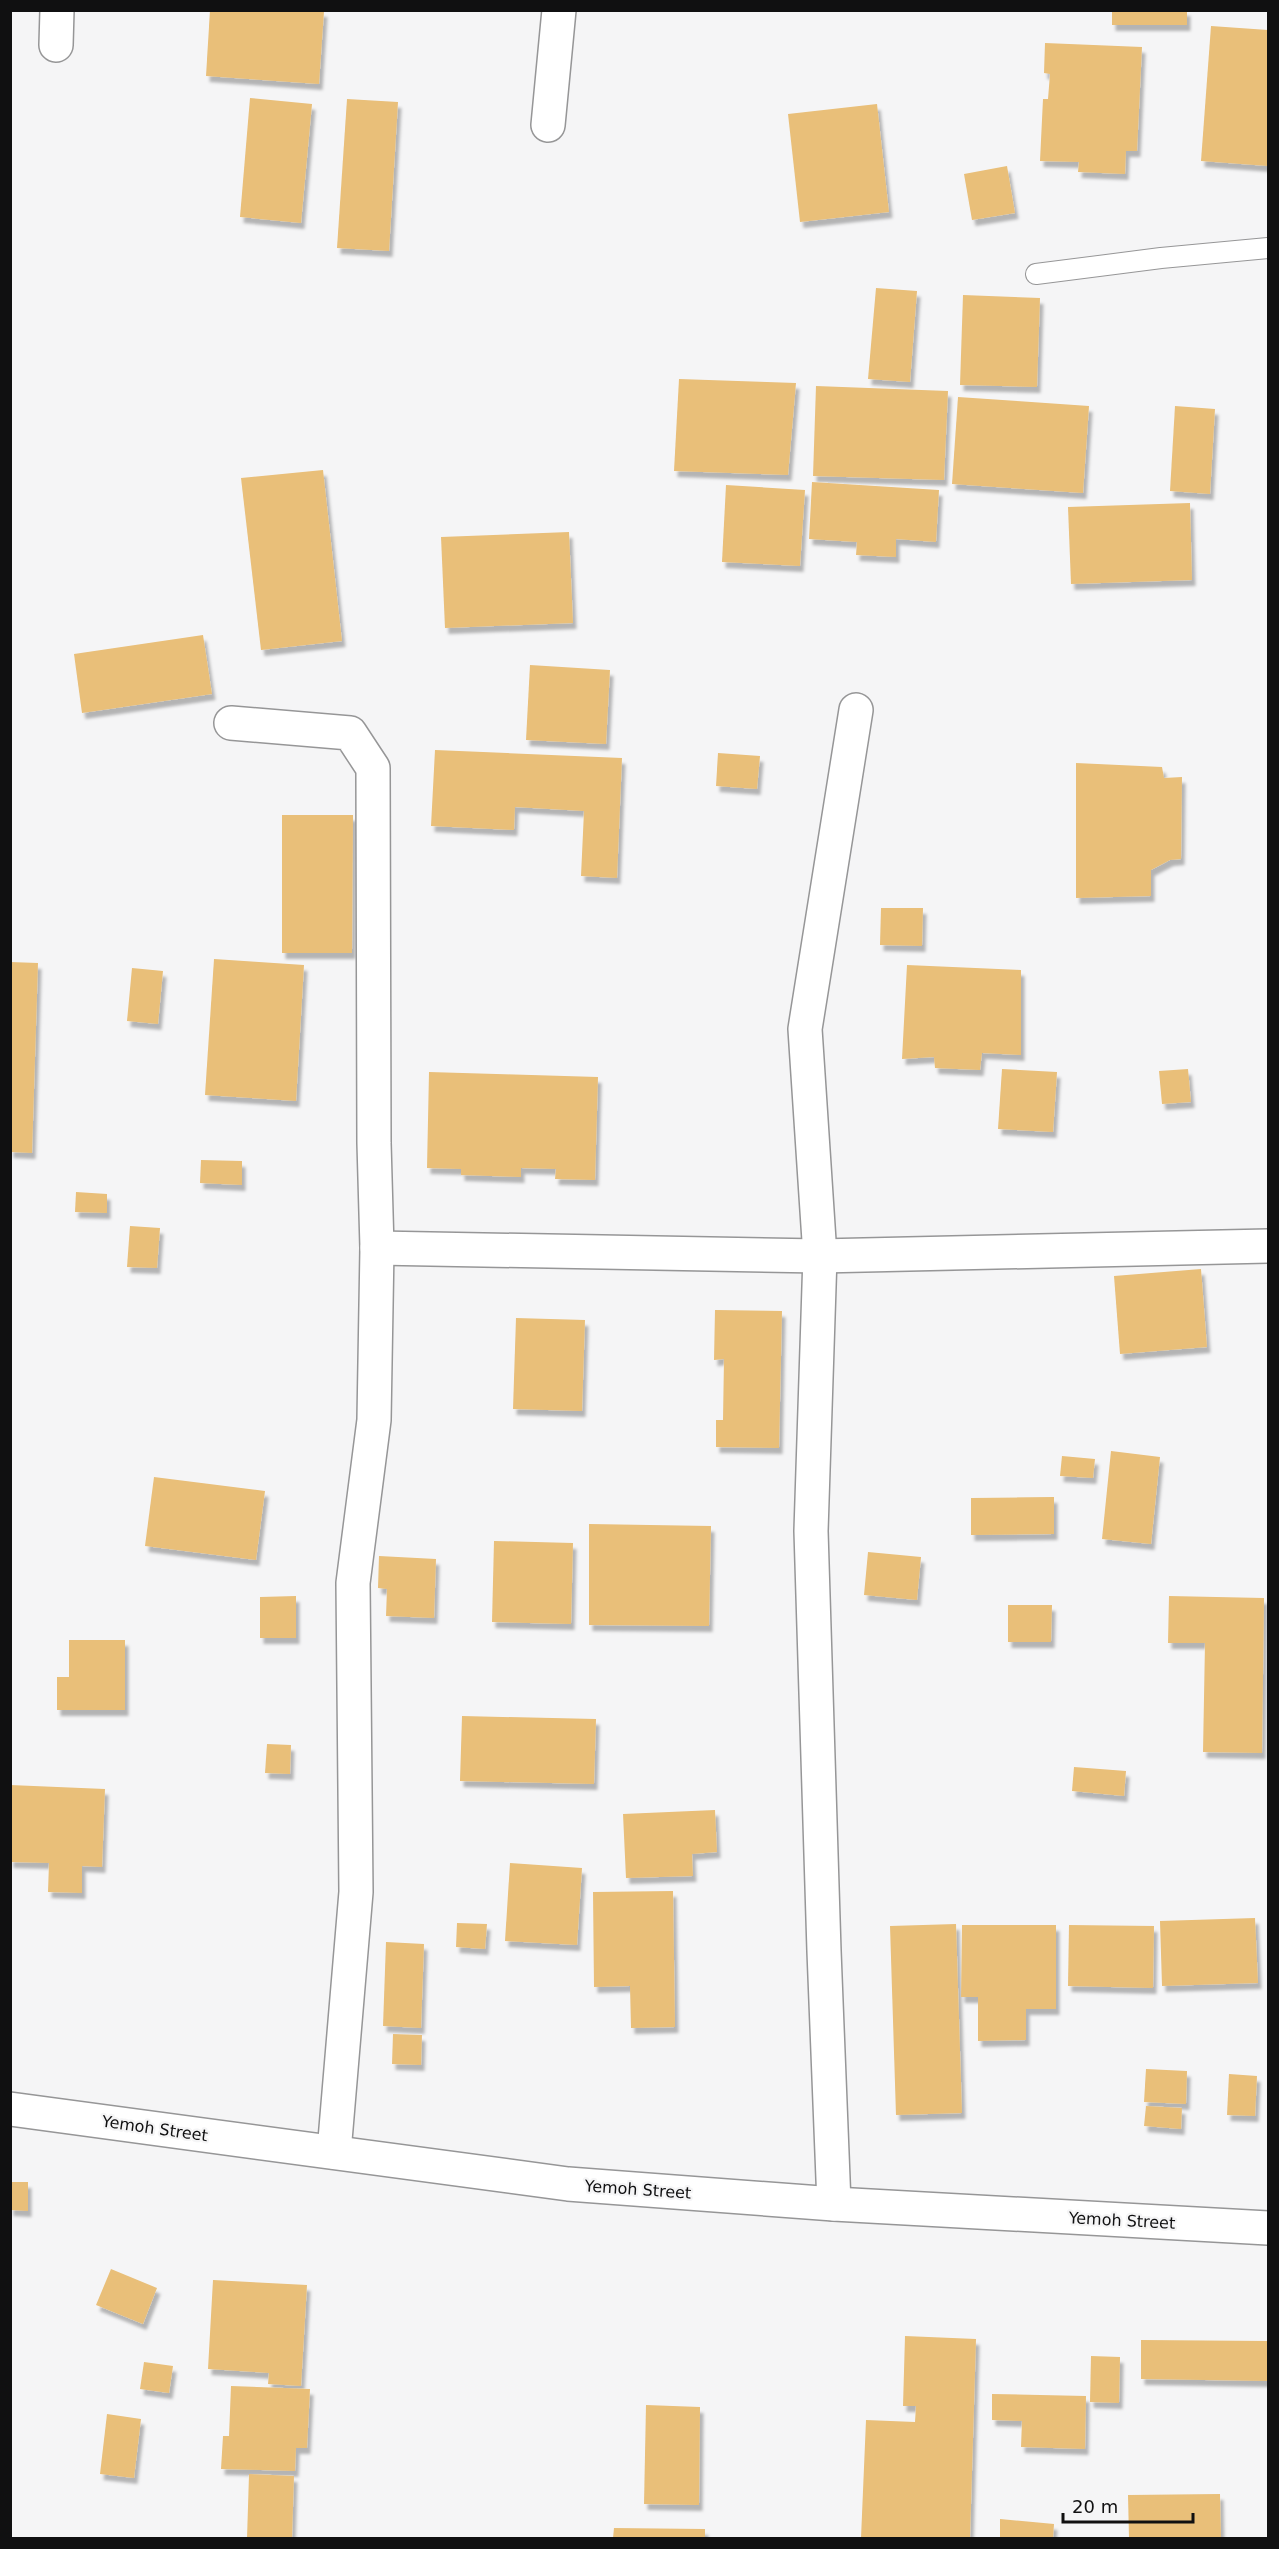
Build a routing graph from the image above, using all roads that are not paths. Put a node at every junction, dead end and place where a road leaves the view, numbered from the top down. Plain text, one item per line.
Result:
1 (57, 10) edge
2 (559, 10) edge
3 (56, 45) dead end
4 (549, 125) dead end
5 (1269, 248) edge
6 (1035, 274) dead end
7 (856, 711) dead end
8 (231, 723) dead end
9 (1269, 1246) edge
10 (377, 1248) junction
11 (820, 1256) junction
12 (10, 2109) edge
13 (334, 2152) junction
14 (834, 2204) junction
15 (1269, 2228) edge

1 - 3 street
2 - 4 street
5 - 6 lane
7 - 11 street
8 - 10 street
9 - 11 street
10 - 11 street
10 - 13 street
11 - 14 street
12 - 13 street, Yemoh Street
13 - 14 street, Yemoh Street
14 - 15 street, Yemoh Street

